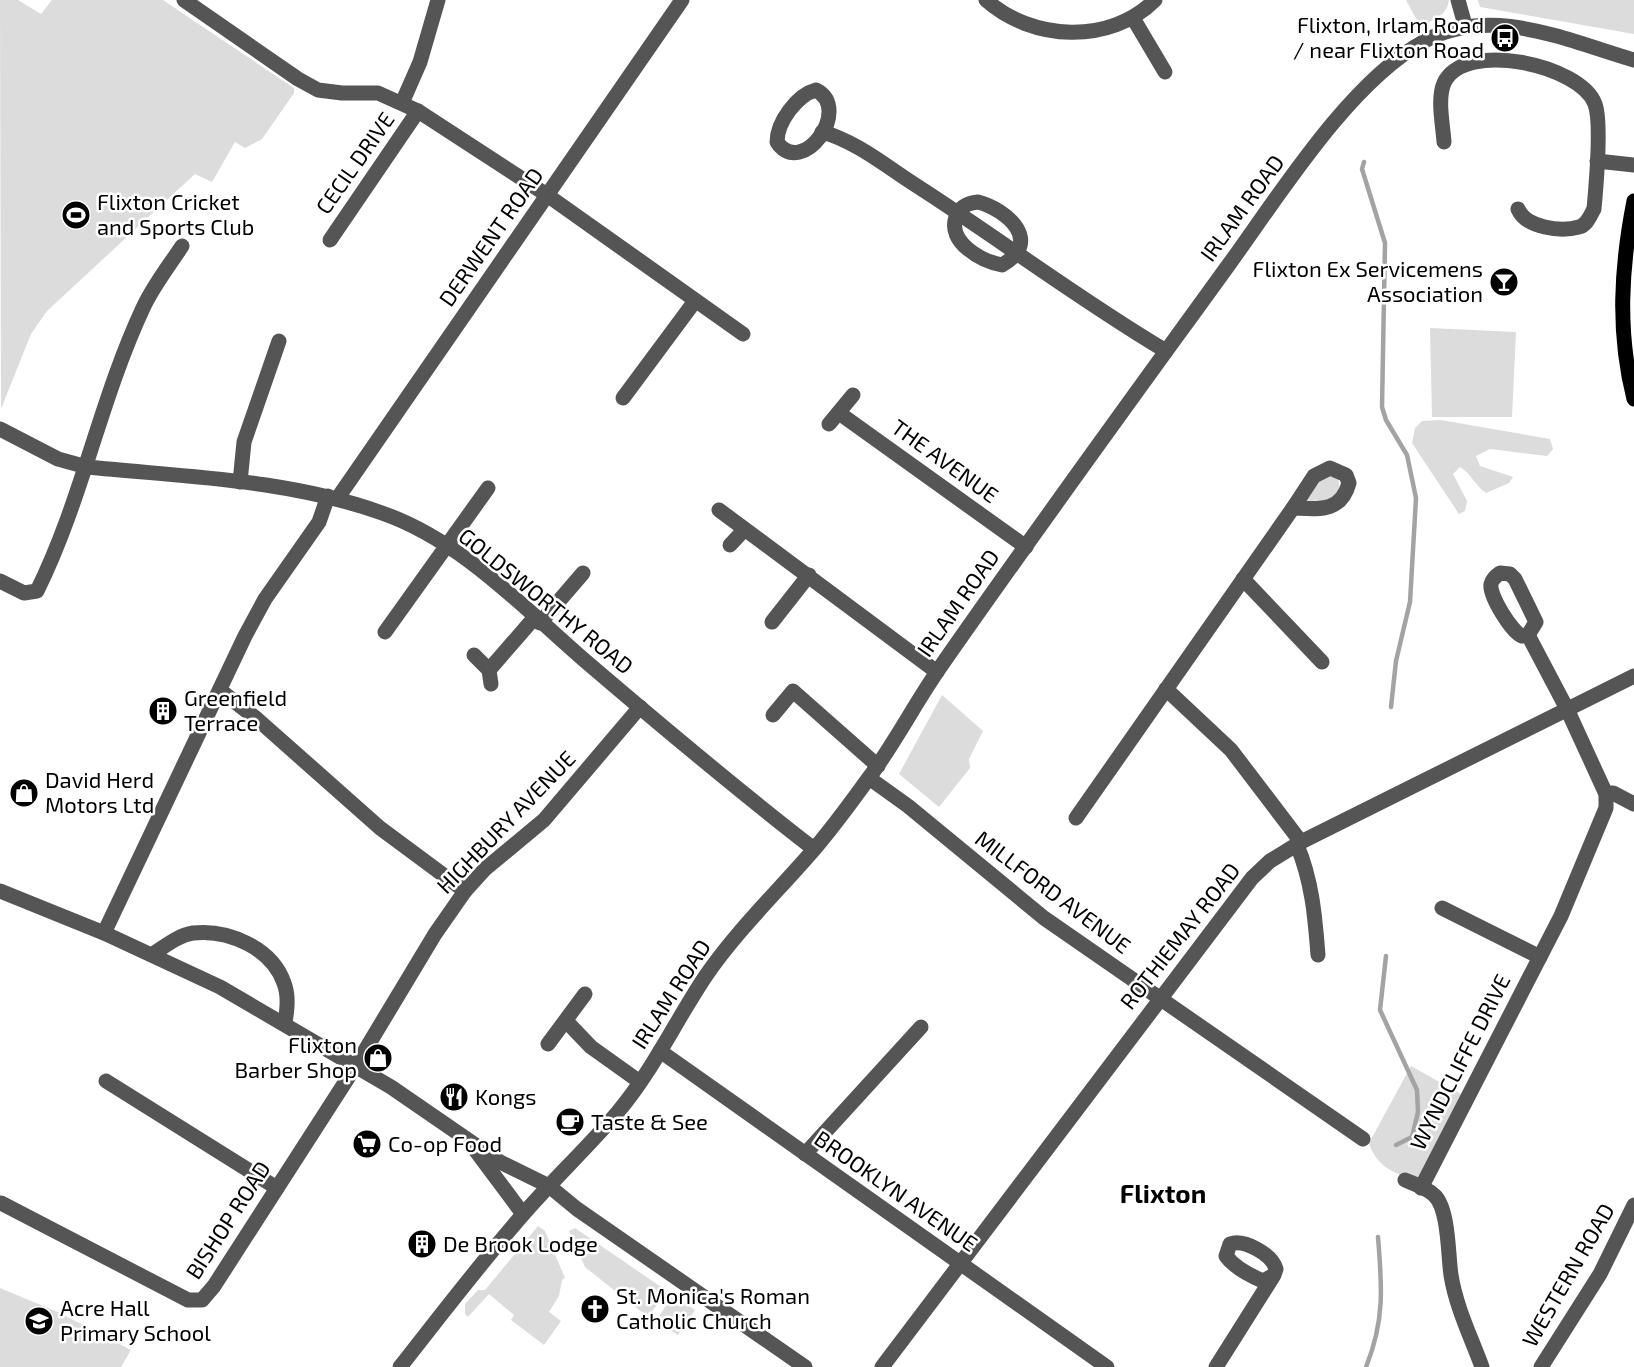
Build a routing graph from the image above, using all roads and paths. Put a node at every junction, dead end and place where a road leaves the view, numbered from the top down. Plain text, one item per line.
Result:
1 (438, 0) edge
2 (682, 0) edge
3 (986, 0) edge
4 (1155, 0) edge
5 (1458, 0) edge
6 (189, 2) edge
7 (1133, 18) junction
8 (1465, 25) junction
9 (1634, 60) edge
10 (1165, 72) dead end
11 (402, 103) junction
12 (418, 111) junction
13 (822, 132) dead end
14 (1444, 142) dead end
15 (1597, 161) junction
16 (1634, 165) edge
17 (547, 195) junction
18 (1634, 201) edge
19 (1518, 209) dead end
20 (958, 212) junction
21 (330, 240) dead end
22 (182, 246) dead end
23 (1016, 252) junction
24 (695, 301) junction
25 (743, 334) dead end
26 (279, 341) dead end
27 (1166, 351) junction
28 (853, 395) dead end
29 (623, 398) dead end
30 (1634, 399) edge
31 (0, 429) edge
32 (87, 467) junction
33 (240, 482) junction
34 (488, 488) dead end
35 (333, 498) junction
36 (1293, 508) dead end
37 (719, 510) dead end
38 (744, 530) junction
39 (730, 545) dead end
40 (444, 546) junction
41 (1026, 547) junction
42 (583, 573) dead end
43 (809, 575) junction
44 (1243, 579) junction
45 (0, 581) edge
46 (538, 620) junction
47 (772, 622) dead end
48 (385, 632) dead end
49 (1528, 635) dead end
50 (474, 655) dead end
51 (1322, 662) dead end
52 (937, 672) junction
53 (1634, 676) edge
54 (1166, 689) junction
55 (221, 691) junction
56 (640, 707) junction
57 (1568, 709) junction
58 (773, 715) dead end
59 (874, 772) junction
60 (1606, 794) junction
61 (1634, 804) edge
62 (1076, 818) dead end
63 (1299, 843) junction
64 (814, 849) junction
65 (0, 891) edge
66 (465, 891) junction
67 (1442, 908) dead end
68 (104, 933) junction
69 (153, 954) junction
70 (1318, 955) dead end
71 (1540, 957) junction
72 (585, 994) dead end
73 (1160, 999) junction
74 (567, 1022) junction
75 (285, 1023) junction
76 (921, 1027) dead end
77 (548, 1044) dead end
78 (660, 1051) junction
79 (355, 1066) junction
80 (106, 1081) dead end
81 (640, 1082) junction
82 (1363, 1139) dead end
83 (468, 1141) junction
84 (805, 1154) junction
85 (1405, 1180) dead end
86 (549, 1186) junction
87 (277, 1188) junction
88 (1421, 1188) junction
89 (1, 1203) edge
90 (1634, 1205) edge
91 (523, 1214) junction
92 (961, 1263) junction
93 (1274, 1275) dead end
94 (400, 1367) edge
95 (805, 1367) edge
96 (882, 1367) edge
97 (1107, 1367) edge
98 (1216, 1367) edge
99 (1482, 1367) edge
100 (1541, 1367) edge

1 - 11 street
2 - 17 street, DERWENT ROAD
3 - 7 street
4 - 7 street
5 - 8 street
6 - 11 street
7 - 10 street
8 - 9 street, IRLAM ROAD
8 - 27 street, IRLAM ROAD
11 - 12 street
12 - 17 street
12 - 21 street, CECIL DRIVE
13 - 20 street
14 - 15 street
15 - 16 street
15 - 19 street
17 - 24 street
17 - 35 street, DERWENT ROAD
18 - 30 main road
20 - 23 street
20 - 23 street
20 - 23 street
22 - 32 street
23 - 27 street
24 - 25 street
24 - 29 street
26 - 33 street
27 - 41 street, IRLAM ROAD
28 - 41 street, THE AVENUE
31 - 32 street, GOLDSWORTHY ROAD
32 - 33 street, GOLDSWORTHY ROAD
32 - 45 street
33 - 35 street, GOLDSWORTHY ROAD
34 - 40 street
35 - 40 street, GOLDSWORTHY ROAD
35 - 55 street, DERWENT ROAD
36 - 44 street
37 - 38 street
38 - 39 street
38 - 43 street
40 - 46 street, GOLDSWORTHY ROAD
40 - 48 street
41 - 52 street, IRLAM ROAD
42 - 46 street
43 - 47 street
43 - 52 street
44 - 51 street
44 - 54 street
46 - 50 street
46 - 56 street, GOLDSWORTHY ROAD
49 - 57 street
52 - 59 street, IRLAM ROAD
53 - 57 street, ROTHIEMAY ROAD
54 - 62 street
54 - 63 street
55 - 66 street
55 - 68 street, DERWENT ROAD
56 - 64 street, GOLDSWORTHY ROAD
56 - 66 street, HIGHBURY AVENUE
57 - 60 street
57 - 63 street, ROTHIEMAY ROAD
58 - 59 street, MILLFORD AVENUE
59 - 64 street, IRLAM ROAD
59 - 73 street, MILLFORD AVENUE
60 - 61 street
60 - 71 street, WYNDCLIFFE DRIVE
63 - 70 street
63 - 73 street, ROTHIEMAY ROAD
64 - 78 street, IRLAM ROAD
65 - 68 street
66 - 79 street, HIGHBURY AVENUE
67 - 71 street, WYNDCLIFFE DRIVE
68 - 69 street
69 - 75 street
69 - 75 street
71 - 88 street, WYNDCLIFFE DRIVE
72 - 74 street
73 - 82 street, MILLFORD AVENUE
73 - 92 street, ROTHIEMAY ROAD
74 - 77 street
74 - 81 street
75 - 79 street
76 - 84 street
78 - 81 street, IRLAM ROAD
78 - 84 street, BROOKLYN AVENUE
79 - 83 street
79 - 87 street, BISHOP ROAD
80 - 87 street
81 - 86 street, IRLAM ROAD
83 - 86 street
83 - 91 street
84 - 92 street, BROOKLYN AVENUE
85 - 88 street
86 - 91 street, IRLAM ROAD
86 - 95 street
87 - 89 street, BISHOP ROAD
88 - 99 street
90 - 100 street, WESTERN ROAD
91 - 94 street, IRLAM ROAD
92 - 96 street, ROTHIEMAY ROAD
92 - 97 street, BROOKLYN AVENUE
93 - 98 street

